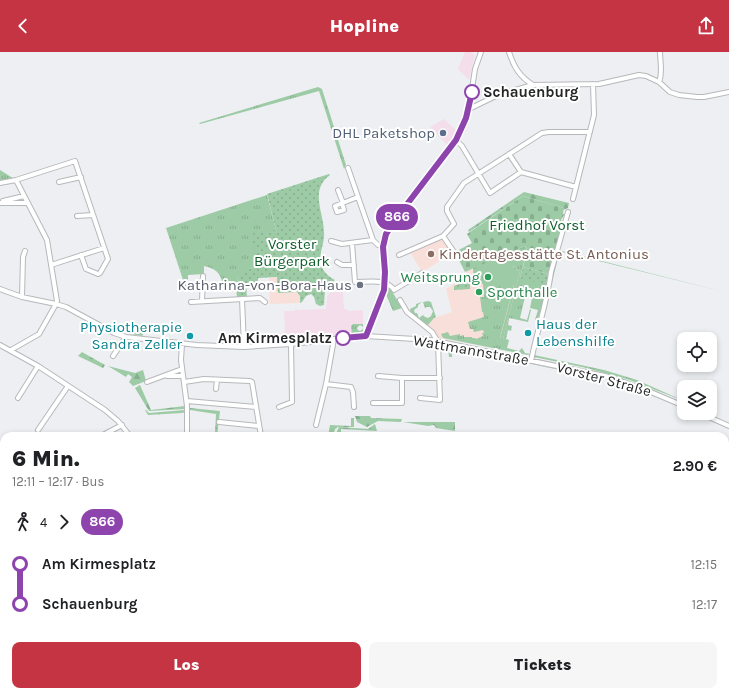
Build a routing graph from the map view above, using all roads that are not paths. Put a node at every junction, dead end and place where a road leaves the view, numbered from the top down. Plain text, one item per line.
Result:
1 (481, 52) edge
2 (509, 52) edge
3 (660, 52) edge
4 (659, 82) junction
5 (593, 84) junction
6 (533, 85) junction
7 (729, 92) edge
8 (469, 109) junction
9 (590, 132) junction
10 (456, 140) junction
11 (509, 154) junction
12 (348, 168) dead end
13 (522, 172) junction
14 (478, 174) junction
15 (81, 177) junction
16 (16, 180) junction
17 (58, 182) dead end
18 (0, 183) edge
19 (576, 187) junction
20 (338, 190) dead end
21 (24, 196) junction
22 (358, 197) junction
23 (573, 199) dead end
24 (0, 202) edge
25 (28, 203) junction
26 (568, 212) dead end
27 (93, 214) junction
28 (77, 216) dead end
29 (443, 236) junction
30 (373, 240) junction
31 (331, 241) dead end
32 (352, 243) junction
33 (383, 247) junction
34 (104, 248) junction
35 (25, 251) dead end
36 (81, 255) junction
37 (399, 255) dead end
38 (456, 255) dead end
39 (337, 262) dead end
40 (51, 265) junction
41 (354, 265) junction
42 (422, 273) dead end
43 (203, 276) dead end
44 (384, 283) junction
45 (0, 289) edge
46 (22, 297) junction
47 (242, 299) junction
48 (400, 300) dead end
49 (202, 301) junction
50 (191, 302) dead end
51 (264, 302) dead end
52 (56, 304) junction
53 (366, 336) junction
54 (126, 337) junction
55 (334, 339) junction
56 (438, 342) junction
57 (182, 344) junction
58 (291, 344) junction
59 (0, 345) edge
60 (244, 347) junction
61 (11, 350) junction
62 (113, 356) dead end
63 (531, 360) junction
64 (545, 364) joint
65 (38, 366) junction
66 (182, 369) junction
67 (163, 376) junction
68 (183, 376) junction
69 (378, 376) dead end
70 (402, 378) junction
71 (440, 378) junction
72 (217, 380) junction
73 (147, 382) dead end
74 (184, 382) junction
75 (326, 384) junction
76 (68, 386) junction
77 (216, 390) dead end
78 (18, 398) dead end
79 (420, 398) dead end
80 (187, 401) junction
81 (373, 403) dead end
82 (677, 403) edge
83 (256, 407) junction
84 (279, 407) dead end
85 (354, 407) dead end
86 (716, 420) edge
87 (219, 422) dead end
88 (122, 425) junction
89 (316, 425) dead end
90 (259, 426) junction
91 (729, 426) edge
92 (38, 430) dead end
93 (109, 432) edge
94 (127, 432) edge
95 (187, 432) edge
96 (260, 432) edge

1 - 8 street
2 - 6 street
3 - 4 street
4 - 5 street
4 - 7 street
5 - 6 street
5 - 9 street
6 - 8 street
8 - 10 street
9 - 11 street
9 - 19 street
10 - 14 street
10 - 33 street
11 - 13 street
11 - 14 street
12 - 22 street
13 - 14 street
13 - 19 street
14 - 29 street
15 - 16 street
15 - 17 street
15 - 27 street
16 - 18 street
16 - 21 street
19 - 23 street
20 - 22 street
21 - 24 street
21 - 25 street
22 - 30 street
24 - 25 street
25 - 40 street
26 - 63 street
27 - 28 street
27 - 34 street
29 - 37 street
29 - 38 street
30 - 32 street
30 - 33 street
31 - 32 street
32 - 41 street
33 - 44 street
34 - 36 street
34 - 36 street
35 - 46 street
36 - 40 street
39 - 41 street
40 - 52 street
41 - 44 street
42 - 44 street
43 - 49 street
44 - 53 street
45 - 46 street, Wattmannstraße
46 - 52 street, Wattmannstraße
47 - 49 street
47 - 51 street
47 - 60 street
48 - 56 street
49 - 50 street
52 - 54 street, Wattmannstraße
52 - 61 street
53 - 55 street, Wattmannstraße
53 - 56 street, Wattmannstraße
54 - 57 street, Wattmannstraße
54 - 62 street
55 - 58 street, Wattmannstraße
55 - 75 street
56 - 63 street, Wattmannstraße
56 - 71 street
57 - 60 street, Wattmannstraße
57 - 66 street
58 - 60 street, Wattmannstraße
58 - 84 street
59 - 61 street
61 - 65 street
63 - 64 street, Wattmannstraße
64 - 82 street, Vorster Straße
65 - 76 street
65 - 78 street
66 - 67 street
66 - 68 street
67 - 68 street
67 - 73 street
68 - 74 street
69 - 70 street
70 - 71 street
70 - 81 street
71 - 79 street
72 - 74 street
72 - 77 street
72 - 83 street
74 - 80 street
75 - 85 street
75 - 89 street
76 - 88 street
76 - 92 street
80 - 83 street
80 - 95 street
83 - 90 street
86 - 91 street
87 - 90 street
88 - 93 street
88 - 94 street
90 - 96 street

